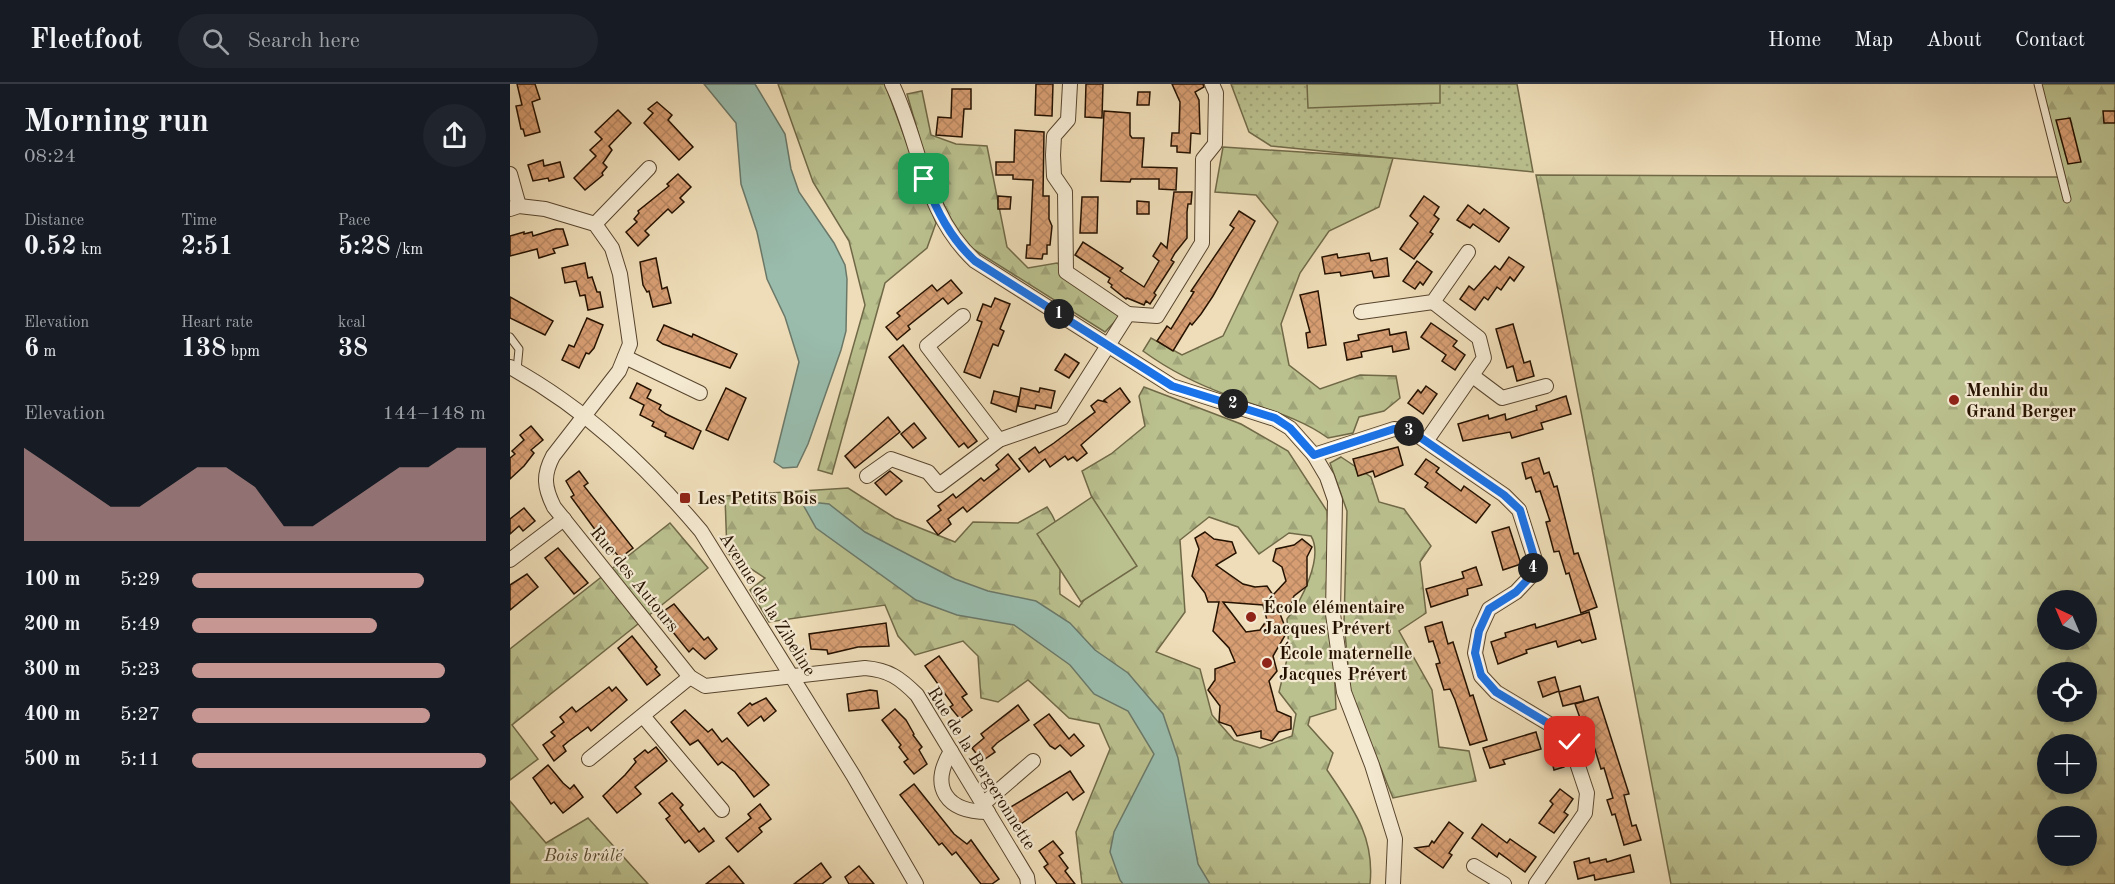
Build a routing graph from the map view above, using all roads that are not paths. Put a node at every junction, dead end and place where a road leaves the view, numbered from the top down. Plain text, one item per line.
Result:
1 (892, 84) edge
2 (1070, 84) edge
3 (1212, 84) edge
4 (2038, 84) edge
5 (649, 168) dead end
6 (510, 174) edge
7 (2067, 199) dead end
8 (515, 208) edge
9 (595, 224) junction
10 (1468, 252) dead end
11 (1433, 302) junction
12 (1361, 312) dead end
13 (1128, 314) junction
14 (963, 316) dead end
15 (510, 337) edge
16 (1109, 345) junction
17 (625, 357) junction
18 (513, 368) edge
19 (1474, 377) junction
20 (1546, 386) dead end
21 (700, 393) dead end
22 (585, 414) junction
23 (999, 440) junction
24 (1427, 440) junction
25 (1314, 455) junction
26 (867, 476) dead end
27 (564, 519) junction
28 (510, 560) edge
29 (791, 675) junction
30 (690, 677) junction
31 (643, 716) junction
32 (951, 751) junction
33 (590, 759) dead end
34 (1033, 761) dead end
35 (985, 808) junction
36 (722, 810) dead end
37 (1474, 866) dead end
38 (916, 884) edge
39 (1028, 884) edge
40 (1393, 884) edge
41 (1504, 884) edge
42 (1536, 884) edge

1 - 16 street
2 - 13 street
3 - 13 street
4 - 7 lane
5 - 9 street
6 - 8 street
8 - 9 street
9 - 17 street
10 - 11 street
11 - 12 street
11 - 19 street
13 - 16 street
14 - 23 street
15 - 18 lane
16 - 23 street
16 - 25 street
17 - 21 street
17 - 22 street, Rue des Autours
18 - 22 street, Avenue de la Zibeline
19 - 20 street
19 - 24 street
22 - 27 street, Rue des Autours
22 - 29 street, Avenue de la Zibeline
23 - 26 street
24 - 25 street
24 - 42 street
25 - 40 street
27 - 28 street
27 - 30 street, Rue des Autours
29 - 30 street
29 - 32 street, Rue de la Bergeronnette
29 - 38 street, Avenue de la Zibeline
30 - 31 street
31 - 33 street
31 - 36 street
32 - 35 street, Rue de la Bergeronnette
32 - 35 street
34 - 35 street
35 - 39 street, Rue de la Bergeronnette
37 - 41 street

